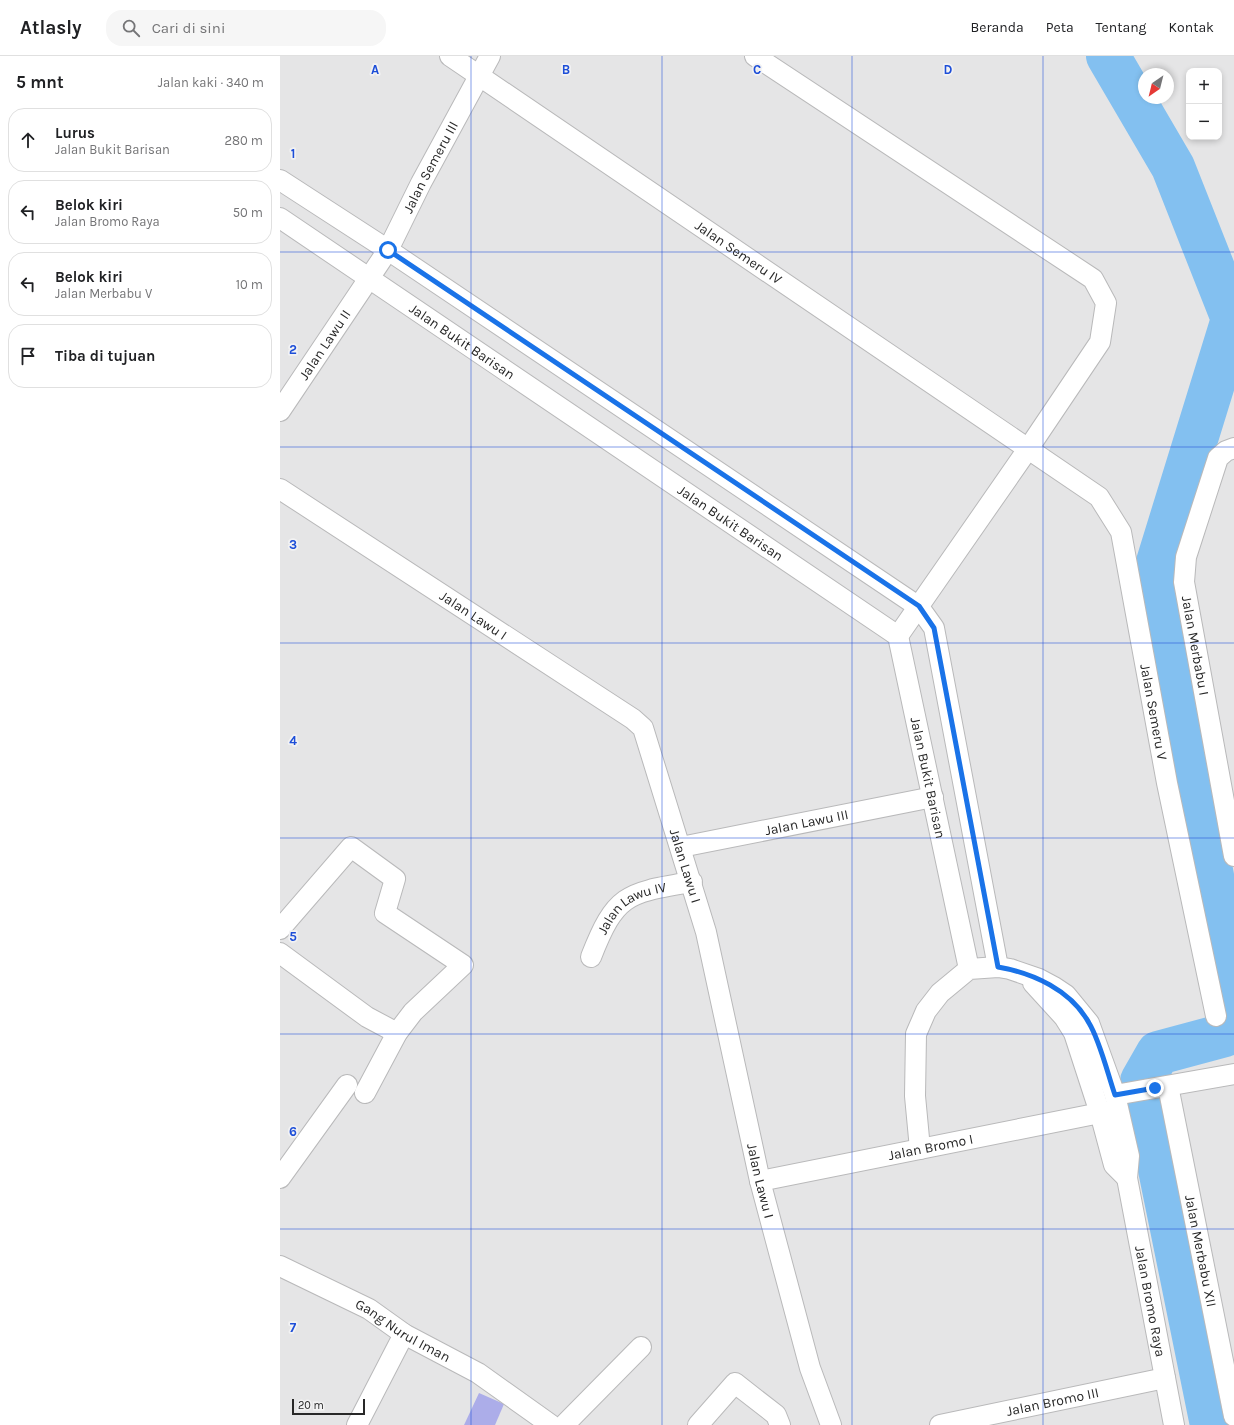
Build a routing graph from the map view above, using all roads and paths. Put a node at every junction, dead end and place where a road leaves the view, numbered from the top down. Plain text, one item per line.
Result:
1 (450, 56) edge
2 (490, 56) edge
3 (755, 56) edge
4 (479, 75) junction
5 (280, 180) edge
6 (280, 218) edge
7 (388, 250) junction
8 (369, 278) junction
9 (280, 411) edge
10 (1234, 448) edge
11 (1028, 449) junction
12 (280, 489) edge
13 (919, 606) junction
14 (898, 636) junction
15 (933, 797) junction
16 (681, 847) junction
17 (1234, 856) edge
18 (692, 882) junction
19 (280, 929) edge
20 (280, 953) edge
21 (591, 957) dead end
22 (998, 967) junction
23 (969, 969) junction
24 (1021, 973) junction
25 (1216, 1016) dead end
26 (397, 1033) junction
27 (1234, 1074) edge
28 (1162, 1087) junction
29 (1120, 1094) junction
30 (1100, 1113) junction
31 (920, 1149) junction
32 (280, 1178) edge
33 (1127, 1178) junction
34 (760, 1181) junction
35 (280, 1266) edge
36 (404, 1334) junction
37 (641, 1347) dead end
38 (1166, 1378) junction
39 (1234, 1416) edge
40 (358, 1425) edge
41 (551, 1425) edge
42 (564, 1425) edge
43 (698, 1425) edge
44 (780, 1425) edge
45 (831, 1425) edge
46 (940, 1425) edge
47 (1174, 1425) edge

1 - 4 street, Jalan Semeru IV
2 - 4 street, Jalan Semeru III
3 - 11 street
4 - 7 street, Jalan Semeru III
4 - 11 street, Jalan Semeru IV
5 - 7 street
6 - 8 street, Jalan Bukit Barisan
7 - 8 street, Jalan Semeru III
7 - 13 street
8 - 9 street, Jalan Lawu II
8 - 14 street, Jalan Bukit Barisan
10 - 17 street, Jalan Merbabu I
11 - 13 street
11 - 25 street, Jalan Semeru V
12 - 16 street, Jalan Lawu I
13 - 14 street
13 - 22 street
14 - 15 street, Jalan Bukit Barisan
15 - 16 street, Jalan Lawu III
15 - 23 street, Jalan Bukit Barisan
16 - 18 street, Jalan Lawu I
18 - 21 street, Jalan Lawu IV
18 - 34 street, Jalan Lawu I
19 - 26 street
20 - 26 street
22 - 23 street, Jalan Bromo Raya
22 - 24 street, Jalan Bromo Raya
23 - 31 street
24 - 29 street, Jalan Bromo Raya
24 - 30 street, Jalan Bromo Raya
26 - 32 street
27 - 28 street
28 - 29 street
28 - 39 street, Jalan Merbabu XII
29 - 33 street, Jalan Bromo Raya
30 - 31 street, Jalan Bromo I
30 - 33 street, Jalan Bromo Raya
31 - 34 street, Jalan Bromo I
33 - 38 street, Jalan Bromo Raya
34 - 45 street, Jalan Lawu I
35 - 36 street, Gang Nurul Iman
36 - 40 street
36 - 41 street, Gang Nurul Iman
37 - 42 street
38 - 46 street, Jalan Bromo III
38 - 47 street, Jalan Bromo Raya
43 - 44 street

